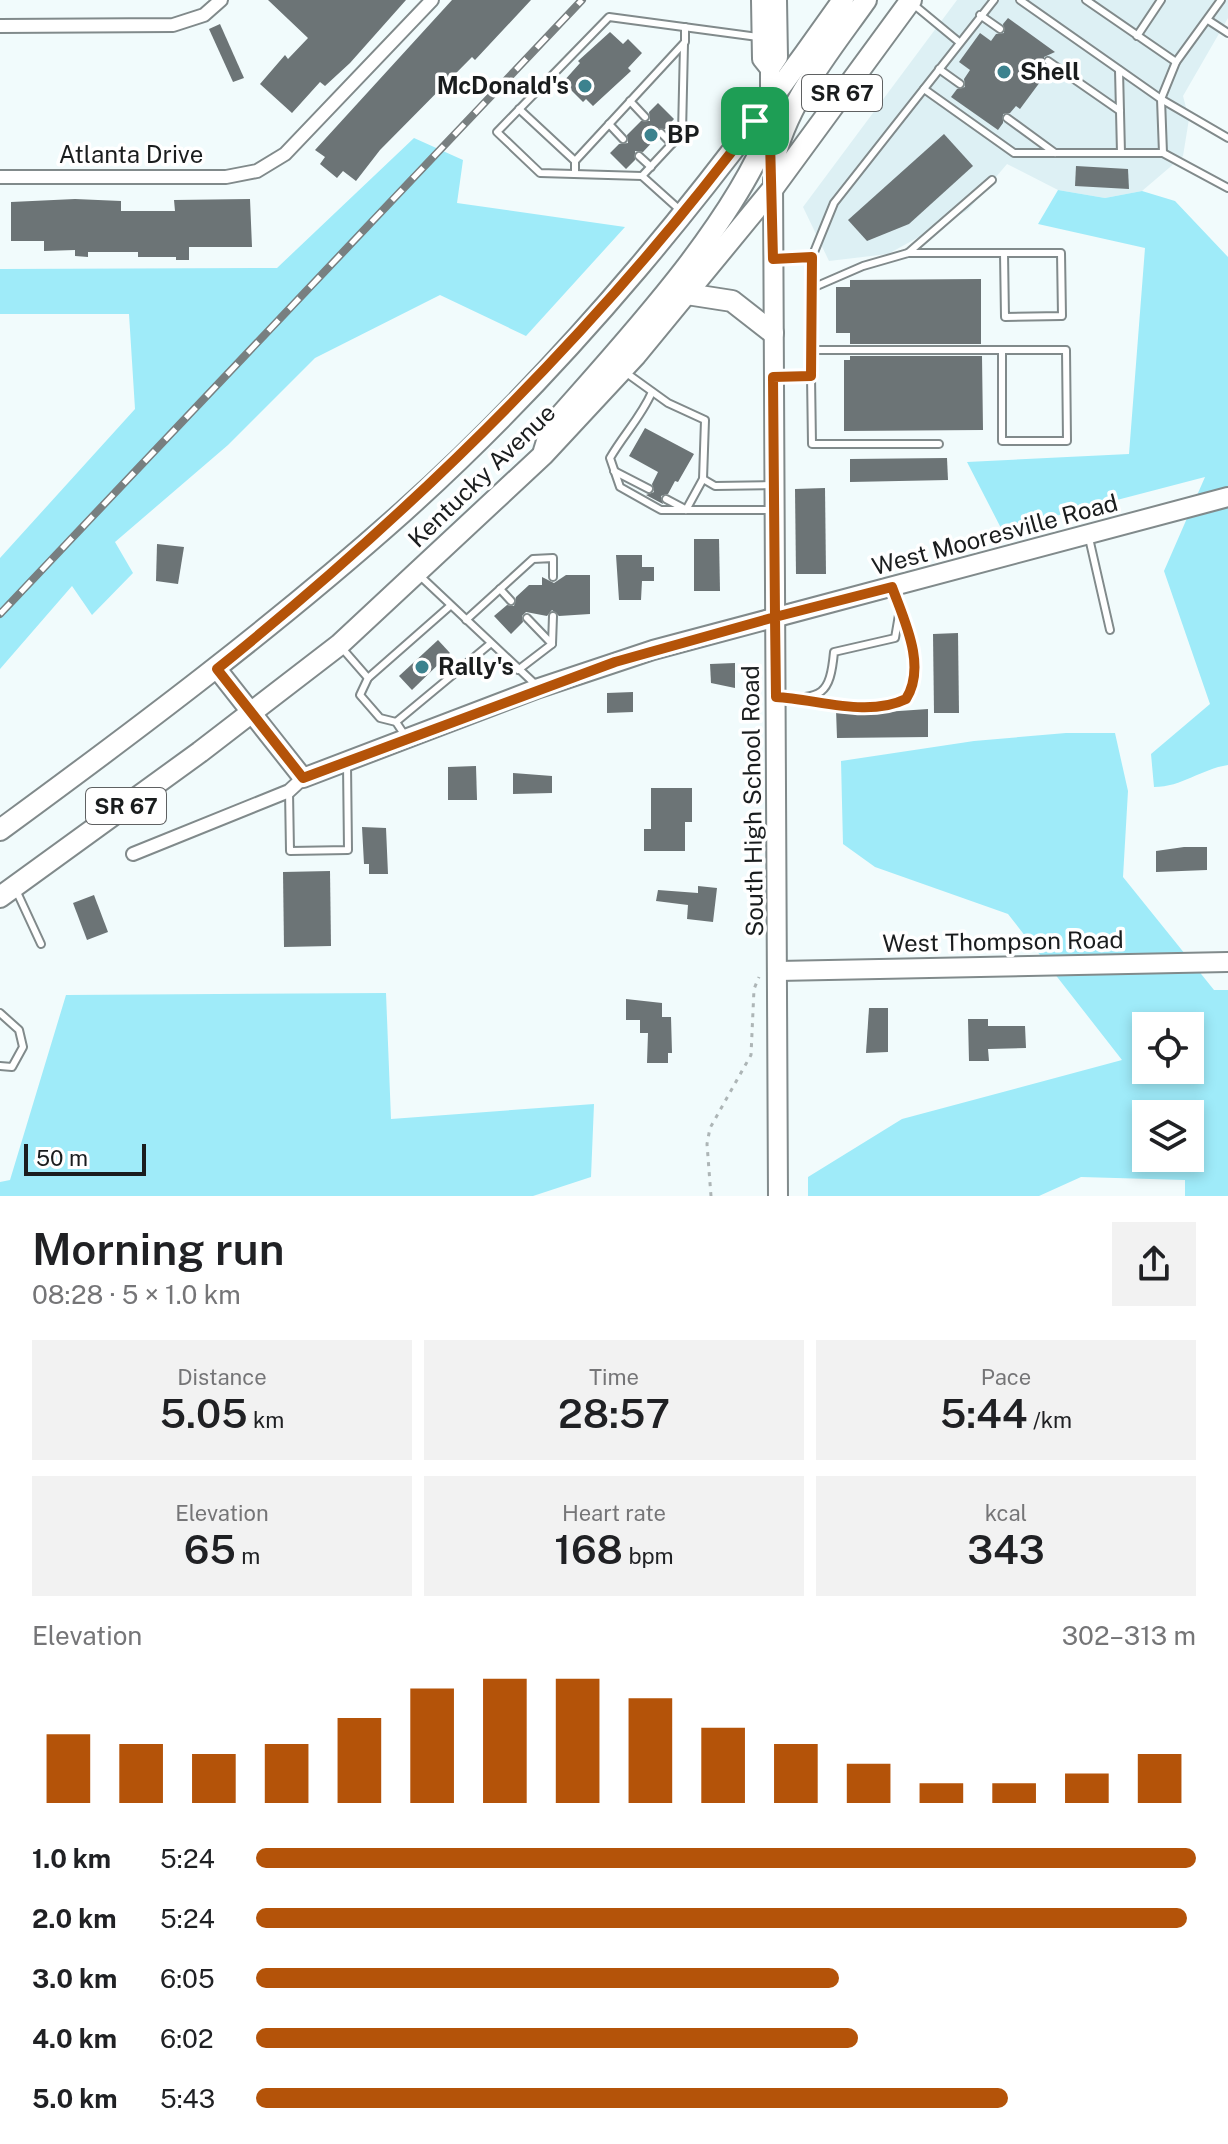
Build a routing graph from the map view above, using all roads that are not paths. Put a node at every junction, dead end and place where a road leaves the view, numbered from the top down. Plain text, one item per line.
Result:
1 (221, 0) edge
2 (432, 0) edge
3 (761, 0) edge
4 (777, 0) edge
5 (843, 0) edge
6 (866, 0) edge
7 (994, 0) edge
8 (1020, 0) edge
9 (1086, 0) edge
10 (1161, 0) edge
11 (1221, 0) edge
12 (910, 1) edge
13 (980, 15) junction
14 (1208, 20) junction
15 (0, 26) edge
16 (685, 27) junction
17 (1000, 29) dead end
18 (1228, 33) edge
19 (1137, 36) junction
20 (761, 37) junction
21 (685, 42) junction
22 (959, 42) junction
23 (1048, 61) dead end
24 (1176, 62) junction
25 (770, 69) junction
26 (939, 69) junction
27 (1119, 70) junction
28 (960, 84) dead end
29 (924, 89) junction
30 (1161, 99) junction
31 (630, 101) junction
32 (769, 101) junction
33 (519, 109) junction
34 (1120, 111) junction
35 (645, 117) dead end
36 (1007, 118) dead end
37 (609, 124) junction
38 (771, 127) junction
39 (661, 133) dead end
40 (1228, 138) edge
41 (623, 139) dead end
42 (672, 144) junction
43 (1055, 153) junction
44 (1121, 153) junction
45 (1163, 153) junction
46 (639, 156) dead end
47 (575, 161) junction
48 (773, 165) junction
49 (651, 167) junction
50 (575, 174) junction
51 (642, 176) junction
52 (0, 177) edge
53 (992, 180) dead end
54 (774, 187) junction
55 (1228, 188) edge
56 (684, 213) junction
57 (908, 253) junction
58 (1004, 253) junction
59 (812, 257) junction
60 (773, 259) junction
61 (810, 289) junction
62 (687, 294) junction
63 (773, 333) junction
64 (811, 350) junction
65 (1002, 350) junction
66 (622, 370) junction
67 (811, 376) junction
68 (773, 377) junction
69 (652, 392) junction
70 (939, 444) dead end
71 (543, 455) junction
72 (614, 471) junction
73 (703, 479) junction
74 (773, 485) junction
75 (649, 489) dead end
76 (1228, 497) edge
77 (666, 499) dead end
78 (686, 510) junction
79 (774, 510) junction
80 (1088, 535) junction
81 (418, 574) junction
82 (553, 577) dead end
83 (892, 587) junction
84 (500, 589) junction
85 (511, 601) dead end
86 (450, 606) junction
87 (900, 609) junction
88 (553, 616) dead end
89 (775, 617) junction
90 (527, 618) dead end
91 (466, 620) junction
92 (1110, 630) dead end
93 (490, 644) junction
94 (552, 644) junction
95 (339, 645) junction
96 (217, 669) junction
97 (518, 670) junction
98 (368, 678) junction
99 (539, 688) junction
100 (776, 697) junction
101 (806, 699) junction
102 (250, 714) junction
103 (396, 722) junction
104 (408, 741) junction
105 (347, 762) junction
106 (296, 784) junction
107 (0, 830) edge
108 (133, 854) dead end
109 (7, 892) edge
110 (41, 944) dead end
111 (1228, 962) edge
112 (769, 972) junction
113 (0, 1013) edge
114 (0, 1066) edge
115 (778, 1196) edge

1 - 15 street
2 - 52 street, Atlanta Drive
3 - 20 main road, South High School Road
4 - 25 main road, South High School Road
5 - 32 main road, Kentucky Avenue / SR 67
6 - 48 main road
7 - 13 lane
8 - 27 lane
9 - 19 lane
10 - 19 lane
11 - 14 lane
12 - 22 lane
12 - 54 main road, Kentucky Avenue / SR 67
13 - 17 lane
13 - 22 lane
14 - 18 lane
14 - 24 lane
16 - 20 lane
16 - 21 lane
16 - 33 lane
19 - 24 lane
20 - 25 main road, South High School Road
21 - 31 lane
21 - 42 lane
22 - 26 lane
23 - 34 lane
24 - 30 lane
25 - 32 main road, South High School Road
26 - 28 lane
26 - 29 lane
27 - 30 lane
27 - 34 lane
29 - 43 lane
29 - 59 lane
30 - 40 lane
30 - 45 lane
31 - 35 lane
31 - 37 lane
32 - 38 main road, South High School Road
32 - 56 main road, Kentucky Avenue / SR 67
33 - 47 lane
33 - 50 lane
34 - 44 lane
36 - 43 lane
37 - 41 lane
37 - 47 lane
38 - 48 main road, South High School Road
38 - 71 main road
39 - 42 lane
42 - 49 lane
43 - 44 lane
44 - 45 lane
45 - 55 lane
46 - 49 lane
47 - 50 lane
48 - 54 main road, South High School Road
49 - 51 lane
50 - 51 lane
51 - 56 lane
53 - 57 lane
54 - 60 main road, South High School Road
54 - 62 main road, Kentucky Avenue / SR 67
56 - 96 main road, Kentucky Avenue / SR 67
57 - 58 lane
57 - 61 lane
58 - 58 lane
59 - 60 lane
59 - 61 lane
60 - 63 main road, South High School Road
61 - 64 lane
62 - 63 main road
62 - 66 main road, Kentucky Avenue / SR 67
63 - 68 main road, South High School Road
64 - 65 lane
64 - 67 lane
65 - 65 lane
66 - 69 lane
66 - 71 main road, Kentucky Avenue / SR 67
67 - 68 lane
67 - 70 lane
68 - 74 main road, South High School Road
69 - 72 lane
69 - 73 lane
71 - 81 main road, Kentucky Avenue / SR 67
72 - 75 lane
72 - 78 lane
73 - 74 lane
73 - 78 lane
74 - 79 main road, South High School Road
76 - 80 main road, West Mooresville Road
77 - 78 lane
78 - 79 lane
79 - 89 main road, South High School Road
80 - 83 main road, West Mooresville Road
80 - 92 lane
81 - 86 lane
81 - 95 main road, Kentucky Avenue / SR 67
82 - 84 lane
83 - 87 lane
83 - 89 main road, West Mooresville Road
84 - 85 lane
84 - 91 lane
86 - 91 lane
86 - 98 lane
87 - 101 lane
87 - 101 lane
88 - 94 lane
89 - 99 main road
89 - 100 main road, South High School Road
90 - 94 lane
91 - 93 lane
93 - 97 lane
93 - 103 lane
94 - 97 lane
95 - 98 lane
95 - 102 main road, Kentucky Avenue / SR 67
96 - 102 main road
96 - 107 main road, Kentucky Avenue / SR 67
97 - 99 lane
98 - 103 lane
99 - 104 main road
100 - 101 lane
100 - 112 main road, South High School Road
102 - 106 main road
102 - 109 main road, Kentucky Avenue / SR 67
103 - 104 lane
104 - 105 main road
105 - 106 main road
105 - 106 lane
106 - 108 street
109 - 110 lane
111 - 112 main road, West Thompson Road
112 - 115 main road, South High School Road
113 - 114 lane

